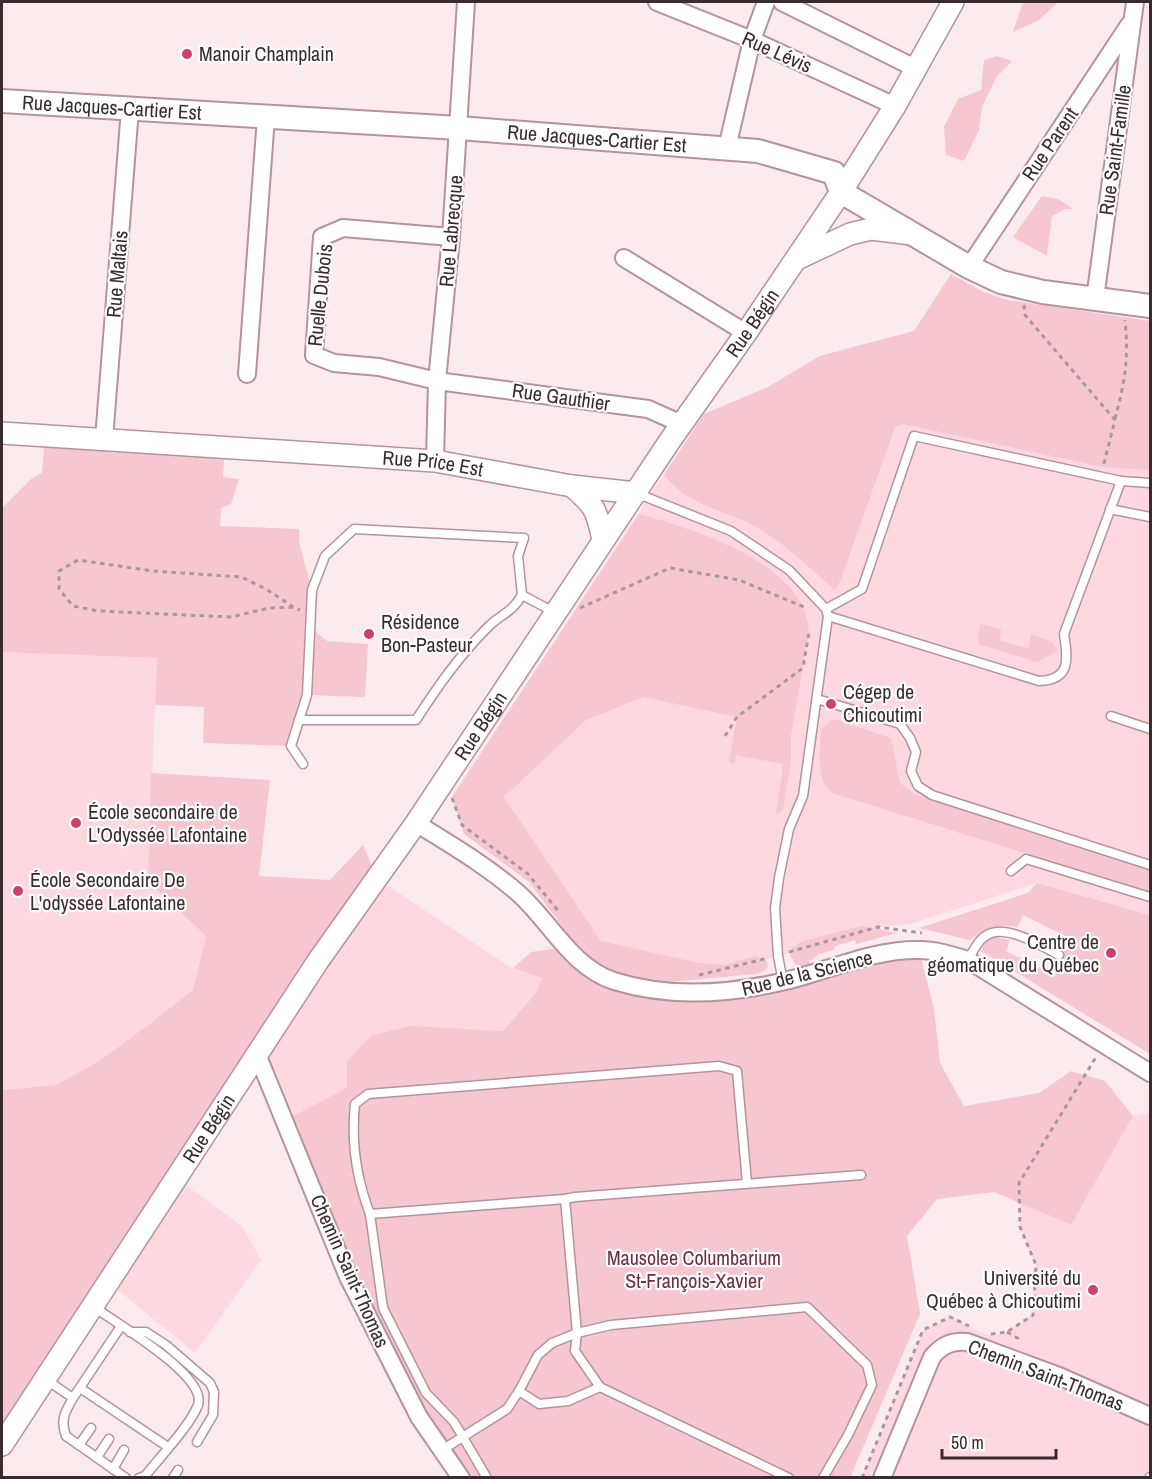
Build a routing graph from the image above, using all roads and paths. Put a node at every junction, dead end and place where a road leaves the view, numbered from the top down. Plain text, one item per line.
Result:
1 (466, 2) edge
2 (657, 2) edge
3 (766, 2) edge
4 (782, 2) edge
5 (952, 2) edge
6 (1135, 2) edge
7 (1132, 20) junction
8 (752, 40) junction
9 (915, 68) junction
10 (2, 101) edge
11 (895, 106) junction
12 (130, 109) junction
13 (266, 117) junction
14 (459, 128) junction
15 (727, 148) junction
16 (841, 192) junction
17 (914, 234) junction
18 (451, 237) junction
19 (624, 258) dead end
20 (796, 259) junction
21 (969, 267) junction
22 (1095, 299) junction
23 (1024, 303) dead end
24 (1150, 306) edge
25 (1125, 318) dead end
26 (746, 333) junction
27 (247, 374) dead end
28 (437, 381) junction
29 (1115, 420) junction
30 (682, 424) junction
31 (2, 433) edge
32 (104, 439) junction
33 (435, 461) junction
34 (1120, 481) junction
35 (1150, 483) edge
36 (572, 486) junction
37 (636, 493) junction
38 (1110, 509) junction
39 (1150, 517) edge
40 (603, 540) junction
41 (522, 595) junction
42 (293, 607) junction
43 (804, 607) dead end
44 (564, 611) junction
45 (311, 613) junction
46 (827, 613) junction
47 (809, 632) dead end
48 (818, 699) junction
49 (1111, 716) dead end
50 (299, 720) junction
51 (1150, 729) edge
52 (725, 736) dead end
53 (303, 764) dead end
54 (416, 823) junction
55 (1150, 865) edge
56 (1011, 871) dead end
57 (1150, 897) edge
58 (1059, 955) dead end
59 (968, 960) junction
60 (783, 982) junction
61 (1104, 1045) junction
62 (257, 1054) junction
63 (1150, 1073) edge
64 (861, 1175) dead end
65 (747, 1183) junction
66 (566, 1199) junction
67 (370, 1214) junction
68 (92, 1306) junction
69 (121, 1326) junction
70 (978, 1330) dead end
71 (129, 1332) junction
72 (1007, 1332) junction
73 (577, 1333) junction
74 (987, 1335) dead end
75 (1021, 1340) dead end
76 (45, 1378) junction
77 (600, 1387) junction
78 (80, 1388) junction
79 (519, 1391) junction
80 (73, 1398) junction
81 (1150, 1416) edge
82 (123, 1417) junction
83 (117, 1425) dead end
84 (91, 1428) dead end
85 (464, 1436) junction
86 (109, 1439) dead end
87 (197, 1442) dead end
88 (2, 1445) edge
89 (79, 1445) junction
90 (168, 1447) junction
91 (124, 1450) dead end
92 (442, 1450) junction
93 (97, 1457) junction
94 (113, 1469) junction
95 (126, 1478) edge
96 (139, 1478) edge
97 (461, 1478) edge
98 (487, 1478) edge
99 (789, 1478) edge
100 (823, 1478) edge
101 (862, 1478) edge
102 (882, 1478) edge

1 - 14 street, Rue Labrecque
2 - 8 street, Rue Lévis
3 - 8 street
4 - 9 street
5 - 9 street, Rue Bégin
6 - 7 street, Rue Saint-Famille
7 - 21 street, Rue Parent
7 - 22 street, Rue Saint-Famille
8 - 11 street, Rue Lévis
8 - 15 street
9 - 11 street, Rue Bégin
10 - 12 main road, Rue Jacques-Cartier Est
11 - 16 street, Rue Bégin
12 - 13 main road, Rue Jacques-Cartier Est
12 - 32 street, Rue Maltais
13 - 14 main road, Rue Jacques-Cartier Est
13 - 27 street
14 - 15 main road, Rue Jacques-Cartier Est
14 - 18 street, Rue Labrecque
15 - 16 main road, Rue Jacques-Cartier Est
16 - 17 main road, Rue Jacques-Cartier Est
16 - 20 street, Rue Bégin
17 - 20 street
17 - 21 main road, Rue Jacques-Cartier Est
18 - 28 street, Rue Labrecque
18 - 28 street, Ruelle Dubois
19 - 26 street
20 - 26 street, Rue Bégin
21 - 22 main road, Rue Jacques-Cartier Est
22 - 24 main road, Rue Jacques-Cartier Est
23 - 29 path
25 - 29 path
26 - 30 street, Rue Bégin
28 - 30 street, Rue Gauthier
28 - 33 street, Rue Labrecque
29 - 34 path
30 - 37 street, Rue Bégin
31 - 32 street, Rue Price Est
32 - 33 street, Rue Price Est
33 - 36 street, Rue Price Est
34 - 35 lane
34 - 38 lane
34 - 46 lane
36 - 37 street, Rue Price Est
36 - 40 street
37 - 40 street, Rue Bégin
37 - 46 lane, Rue Price Est
38 - 39 lane
38 - 46 lane
40 - 44 street, Rue Bégin
41 - 44 lane
41 - 45 lane
41 - 50 lane
42 - 42 path
42 - 45 path
43 - 44 path
44 - 54 street, Rue Bégin
45 - 50 lane
46 - 48 lane
47 - 52 path
48 - 55 lane
48 - 60 lane
49 - 51 lane
50 - 53 lane
54 - 60 street, Rue de la Science
54 - 62 street, Rue Bégin
56 - 57 lane
58 - 59 lane
59 - 60 street, Rue de la Science
59 - 61 street, Rue de la Science
61 - 63 street, Rue de la Science
61 - 72 path
62 - 68 street, Rue Bégin
62 - 92 street, Chemin Saint-Thomas
64 - 65 lane
65 - 66 lane
65 - 67 lane
66 - 67 lane
66 - 73 lane
67 - 85 lane
68 - 69 lane
68 - 76 street, Rue Bégin
69 - 71 lane
69 - 78 lane
70 - 101 path
71 - 87 lane
71 - 90 lane
72 - 74 path
72 - 75 path
73 - 77 lane
73 - 79 lane
73 - 100 lane
76 - 80 lane
76 - 88 street, Rue Bégin
77 - 79 lane
77 - 99 lane
78 - 80 lane
78 - 82 lane
79 - 85 lane
80 - 89 lane
81 - 102 street, Chemin Saint-Thomas
82 - 83 lane
82 - 90 lane
84 - 89 lane
85 - 92 lane
85 - 98 lane
86 - 93 lane
89 - 93 lane
90 - 96 lane
91 - 94 lane
92 - 97 street, Chemin Saint-Thomas
93 - 94 lane
94 - 95 lane

